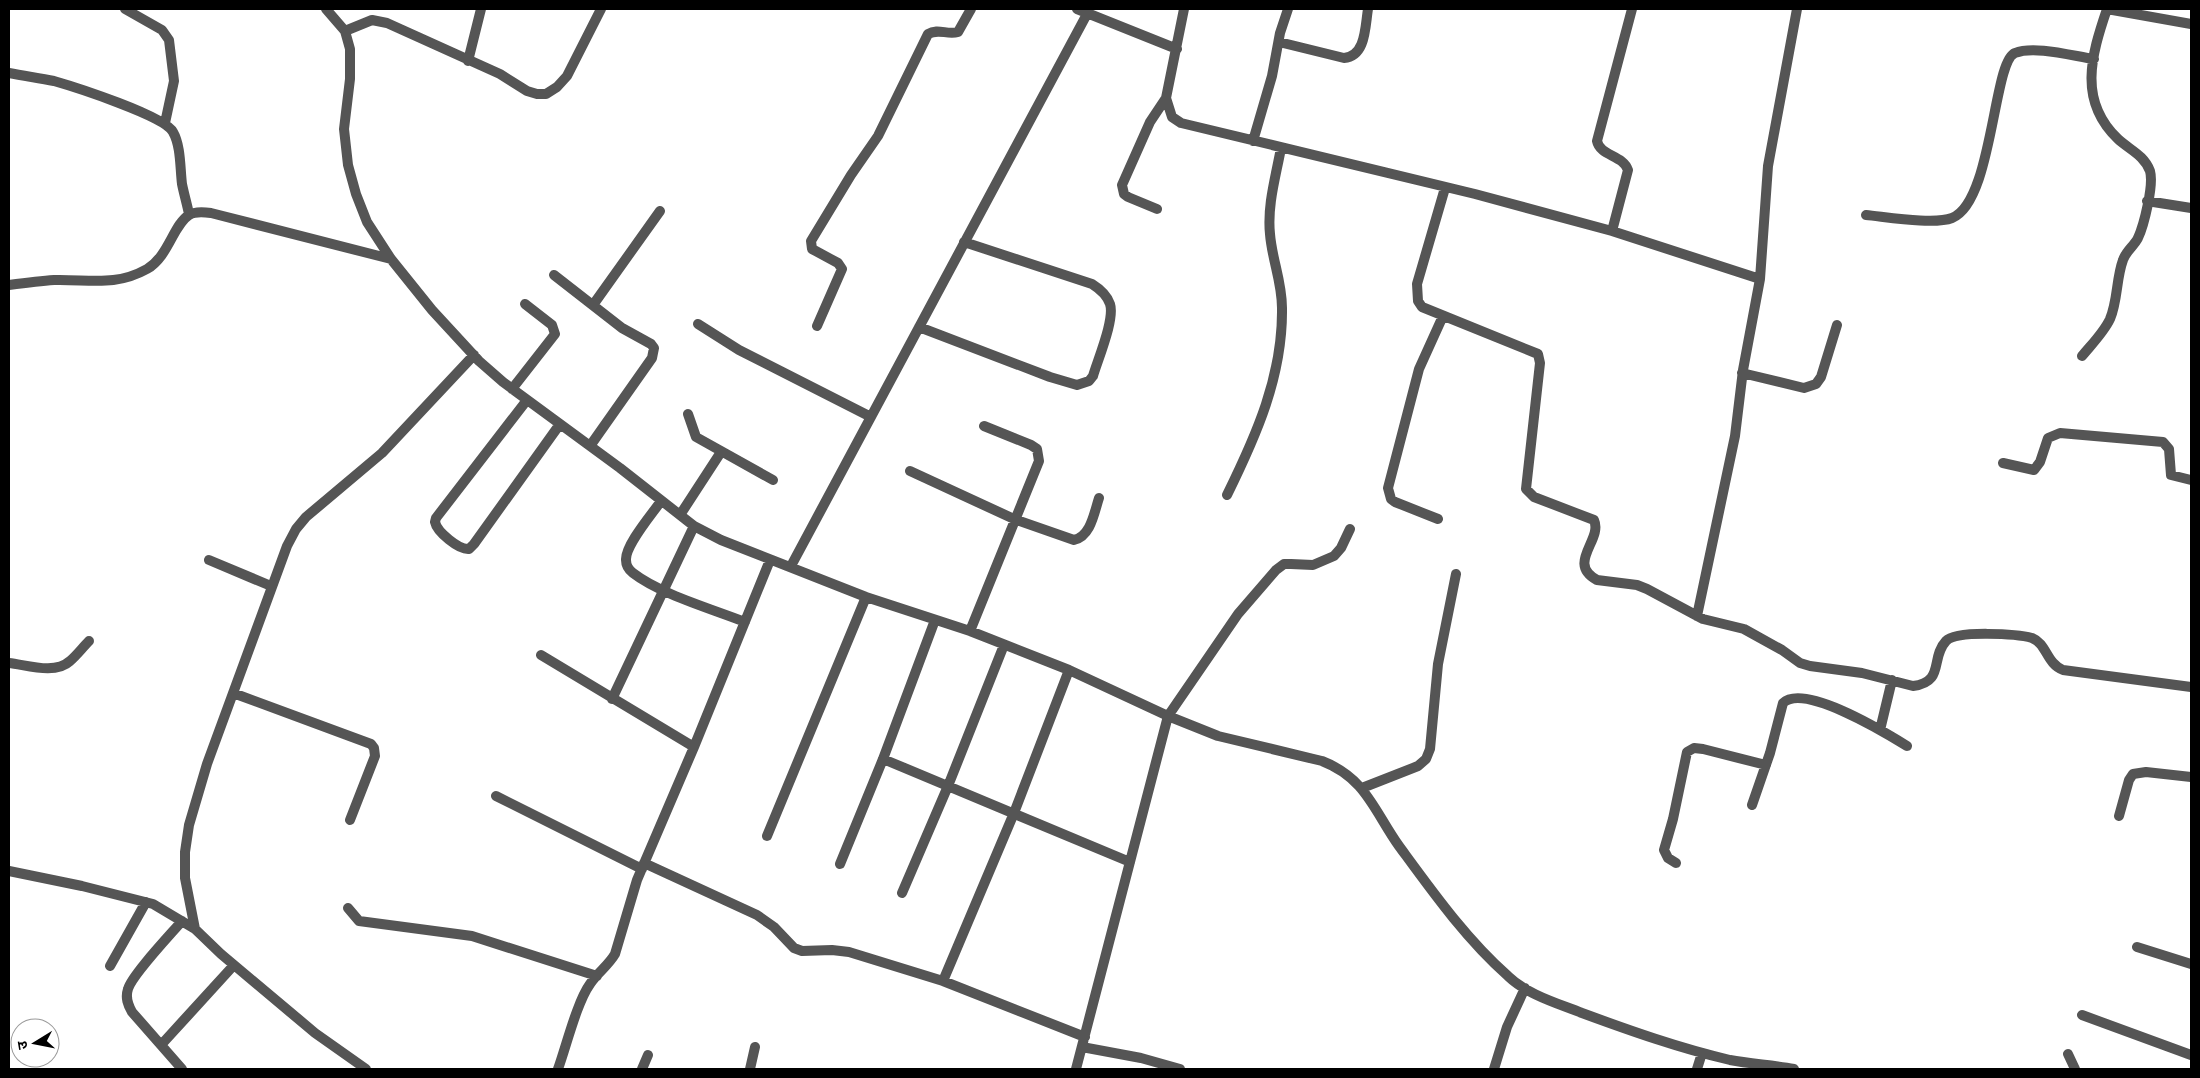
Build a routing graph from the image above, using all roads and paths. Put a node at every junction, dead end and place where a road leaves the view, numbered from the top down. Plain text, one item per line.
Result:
1 (125, 9) edge
2 (326, 9) edge
3 (481, 9) edge
4 (601, 9) edge
5 (971, 9) edge
6 (1184, 9) edge
7 (1288, 9) edge
8 (1368, 9) edge
9 (1632, 9) edge
10 (1797, 9) edge
11 (2107, 9) edge
12 (1082, 11) edge
13 (2191, 24) edge
14 (345, 31) junction
15 (1279, 42) junction
16 (1177, 49) junction
17 (2094, 59) junction
18 (468, 61) junction
19 (9, 73) edge
20 (1166, 98) junction
21 (165, 123) junction
22 (1253, 141) junction
23 (1282, 148) junction
24 (1445, 188) junction
25 (2147, 201) junction
26 (2191, 208) edge
27 (1157, 209) dead end
28 (660, 210) dead end
29 (189, 214) junction
30 (1866, 215) dead end
31 (1612, 231) junction
32 (964, 242) junction
33 (391, 259) junction
34 (554, 275) dead end
35 (1760, 280) junction
36 (9, 285) edge
37 (525, 304) dead end
38 (593, 305) junction
39 (1442, 316) junction
40 (698, 324) dead end
41 (1837, 325) dead end
42 (817, 326) dead end
43 (919, 327) junction
44 (474, 355) junction
45 (2082, 356) dead end
46 (1742, 373) junction
47 (512, 388) junction
48 (527, 400) junction
49 (688, 414) dead end
50 (871, 417) junction
51 (560, 424) junction
52 (984, 426) dead end
53 (590, 446) junction
54 (721, 452) junction
55 (2003, 463) dead end
56 (910, 471) dead end
57 (773, 480) dead end
58 (2191, 480) edge
59 (1227, 495) dead end
60 (1099, 498) dead end
61 (661, 501) junction
62 (680, 515) junction
63 (1014, 519) junction
64 (1438, 519) dead end
65 (694, 526) junction
66 (1350, 529) dead end
67 (209, 560) dead end
68 (770, 560) junction
69 (791, 566) junction
70 (1456, 574) dead end
71 (271, 586) junction
72 (664, 590) junction
73 (866, 597) junction
74 (1697, 616) junction
75 (934, 620) junction
76 (745, 622) junction
77 (970, 631) junction
78 (89, 640) dead end
79 (1004, 645) junction
80 (541, 655) dead end
81 (9, 663) edge
82 (1069, 670) junction
83 (1892, 680) junction
84 (2191, 687) edge
85 (233, 693) junction
86 (612, 699) junction
87 (1168, 716) junction
88 (1880, 730) junction
89 (1907, 746) dead end
90 (694, 747) junction
91 (882, 759) junction
92 (1766, 765) junction
93 (2191, 777) edge
94 (948, 786) junction
95 (1362, 788) junction
96 (496, 796) dead end
97 (1752, 805) dead end
98 (1014, 813) junction
99 (2119, 816) dead end
100 (350, 820) dead end
101 (767, 836) dead end
102 (1130, 862) junction
103 (1676, 863) dead end
104 (840, 864) dead end
105 (643, 866) junction
106 (9, 871) edge
107 (902, 893) dead end
108 (146, 902) junction
109 (348, 908) dead end
110 (182, 921) junction
111 (195, 929) junction
112 (2136, 947) dead end
113 (2191, 964) edge
114 (234, 965) junction
115 (110, 966) dead end
116 (597, 976) junction
117 (943, 981) junction
118 (1525, 988) junction
119 (2082, 1015) dead end
120 (1084, 1042) junction
121 (161, 1045) junction
122 (756, 1047) dead end
123 (1702, 1053) junction
124 (2068, 1054) dead end
125 (648, 1055) dead end
126 (2191, 1055) edge
127 (182, 1069) edge
128 (366, 1069) edge
129 (558, 1069) edge
130 (642, 1069) edge
131 (750, 1069) edge
132 (1076, 1069) edge
133 (1180, 1069) edge
134 (1494, 1069) edge
135 (1697, 1069) edge
136 (1794, 1069) edge
137 (2075, 1069) edge

1 - 21 street
2 - 14 street
3 - 18 street
4 - 18 street
5 - 42 street
6 - 16 street
7 - 15 street
8 - 15 street
9 - 31 street
10 - 35 street
11 - 13 street
11 - 17 street
12 - 16 street
12 - 32 street
14 - 18 street
14 - 33 street
15 - 22 street
16 - 20 street
17 - 25 street
17 - 30 street
19 - 21 street
20 - 22 street
20 - 27 street
21 - 29 street
22 - 23 street
23 - 24 street
23 - 59 street
24 - 31 street
24 - 39 street
25 - 26 street
25 - 45 street
28 - 38 street
29 - 33 street
29 - 36 street
31 - 35 street
32 - 43 street
32 - 43 street
33 - 44 street
34 - 38 street
35 - 46 street
37 - 47 street
38 - 53 street
39 - 64 street
39 - 74 street
40 - 50 street
41 - 46 street
43 - 50 street
44 - 47 street
44 - 71 street
46 - 74 street
47 - 48 street
48 - 51 street
48 - 51 street
49 - 54 street
50 - 69 street
51 - 53 street
52 - 63 street
53 - 61 street
54 - 57 street
54 - 62 street
55 - 58 street
56 - 63 street
60 - 63 street
61 - 62 street
61 - 72 street
62 - 65 street
63 - 77 street
65 - 68 street
65 - 72 street
66 - 87 street
67 - 71 street
68 - 69 street
68 - 76 street
69 - 73 street
70 - 95 street
71 - 85 street
72 - 76 street
72 - 86 street
73 - 75 street
73 - 101 street
74 - 83 street
75 - 77 street
75 - 91 street
76 - 90 street
77 - 79 street
78 - 81 street
79 - 82 street
79 - 94 street
80 - 86 street
82 - 87 street
82 - 98 street
83 - 84 street
83 - 88 street
85 - 100 street
85 - 111 street
86 - 90 street
87 - 95 street
87 - 102 street
88 - 89 street
88 - 92 street
90 - 105 street
91 - 94 street
91 - 104 street
92 - 97 street
92 - 103 street
93 - 99 street
94 - 98 street
94 - 107 street
95 - 118 street
96 - 105 street
98 - 102 street
98 - 117 street
102 - 120 street
105 - 116 street
105 - 117 street
106 - 108 street
108 - 110 street
108 - 115 street
109 - 116 street
110 - 111 street
110 - 121 street
111 - 114 street
112 - 113 street
114 - 121 street
114 - 128 street
116 - 129 street
117 - 120 street
118 - 123 street
118 - 134 street
119 - 126 street
120 - 132 street
120 - 133 street
121 - 127 street
122 - 131 street
123 - 135 street
123 - 136 street
124 - 137 street
125 - 130 street

